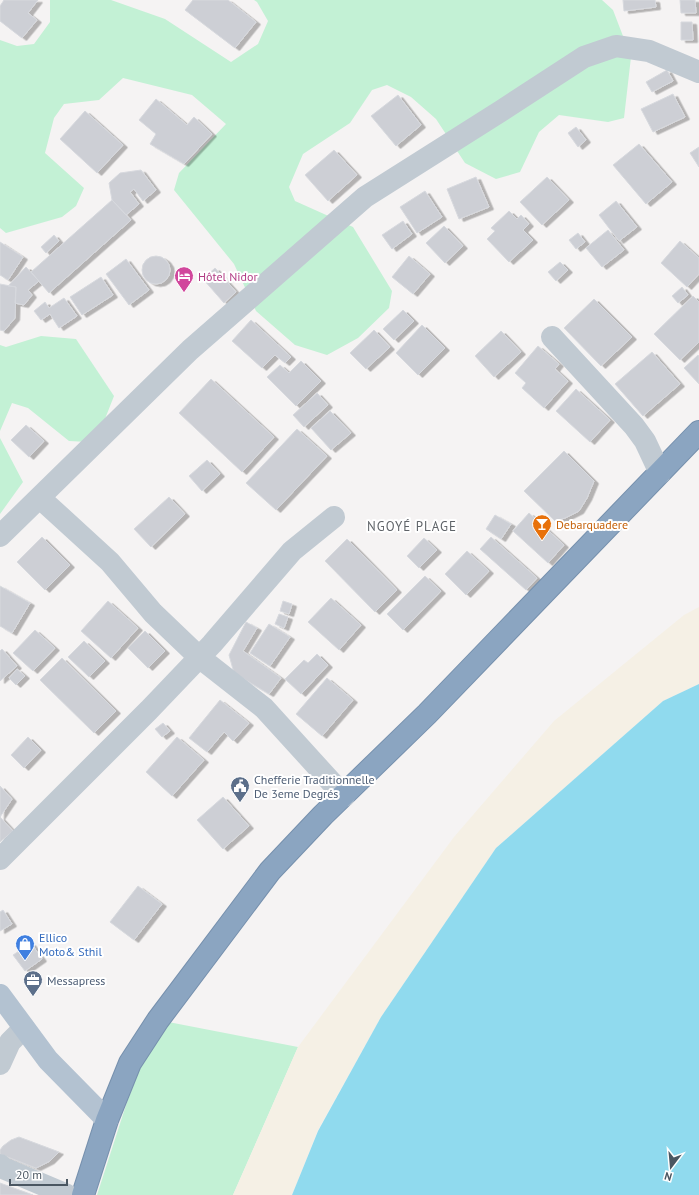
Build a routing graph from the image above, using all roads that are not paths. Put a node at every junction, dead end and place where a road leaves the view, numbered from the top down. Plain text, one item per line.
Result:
1 (699, 72) edge
2 (552, 337) dead end
3 (699, 432) edge
4 (660, 473) junction
5 (40, 498) junction
6 (334, 517) dead end
7 (0, 536) edge
8 (199, 657) junction
9 (344, 796) junction
10 (0, 859) edge
11 (0, 995) edge
12 (24, 1028) junction
13 (0, 1064) edge
14 (107, 1120) junction
15 (0, 1165) edge
16 (67, 1195) edge
17 (83, 1195) edge

1 - 5 street
2 - 4 street
3 - 4 highway
4 - 9 highway
5 - 7 street
5 - 8 street
6 - 8 street
8 - 9 street
8 - 10 street
9 - 14 highway
11 - 12 main road
12 - 13 street
12 - 14 main road
14 - 17 highway
15 - 16 street

